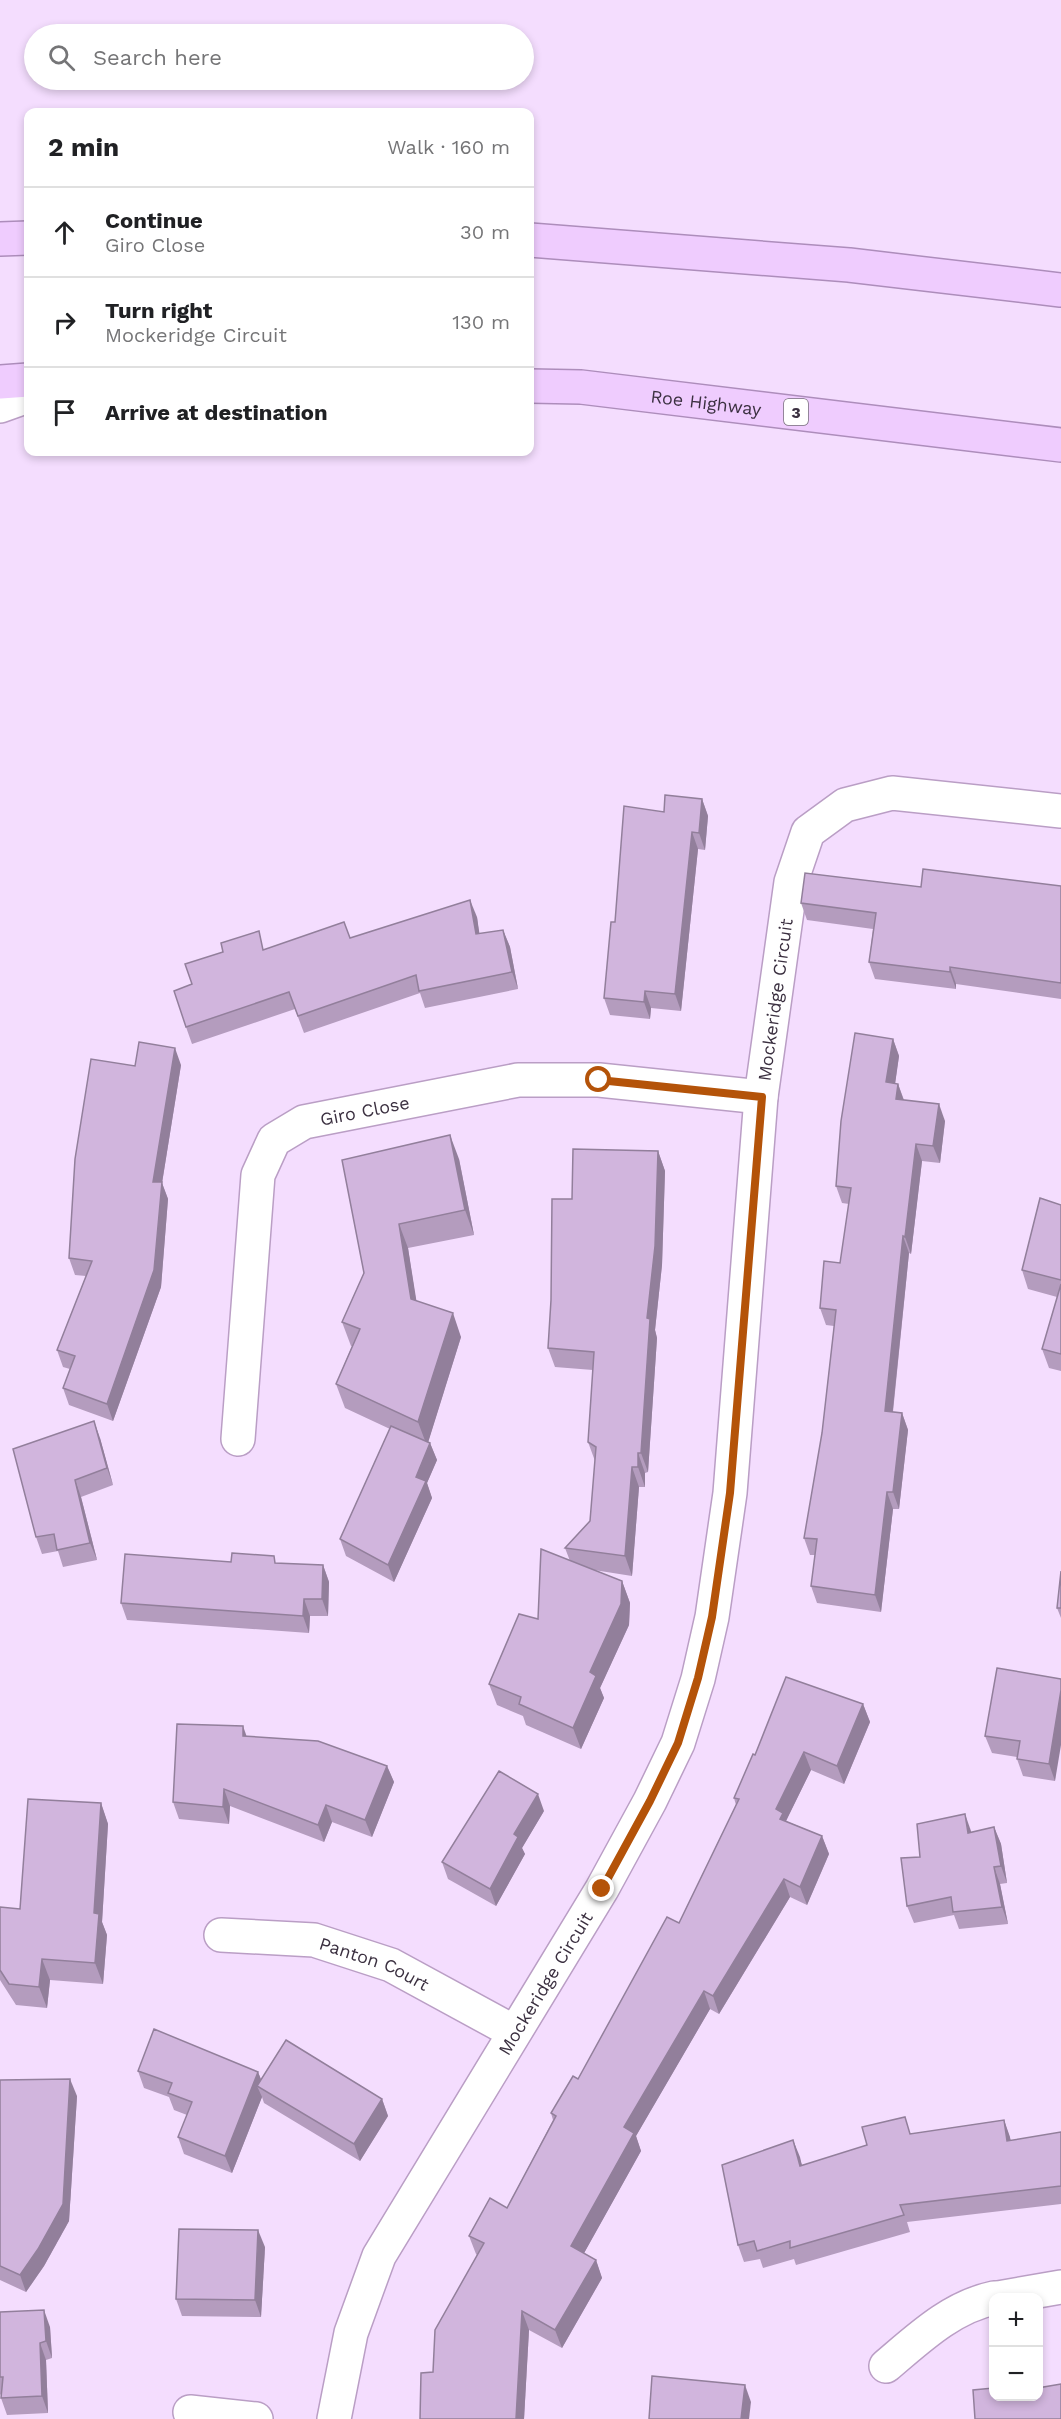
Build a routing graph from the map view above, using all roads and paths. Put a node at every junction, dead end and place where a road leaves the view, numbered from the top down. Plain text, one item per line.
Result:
1 (24, 238) edge
2 (0, 239) edge
3 (534, 240) edge
4 (1061, 290) edge
5 (24, 380) edge
6 (0, 382) edge
7 (534, 386) edge
8 (24, 397) edge
9 (0, 406) edge
10 (1061, 445) edge
11 (1061, 811) edge
12 (762, 1097) junction
13 (238, 1439) dead end
14 (221, 1935) dead end
15 (514, 2032) junction
16 (1061, 2287) edge
17 (1026, 2293) edge
18 (989, 2300) edge
19 (886, 2366) dead end
20 (190, 2412) dead end
21 (256, 2419) edge
22 (334, 2419) edge

1 - 2 highway
3 - 4 highway
5 - 6 highway
7 - 10 highway, Roe Highway / 3
8 - 9 street
11 - 12 street, Mockeridge Circuit
12 - 13 street, Giro Close
12 - 15 street, Mockeridge Circuit
14 - 15 street, Panton Court
15 - 22 street, Mockeridge Circuit
16 - 17 street
18 - 19 street
20 - 21 street

